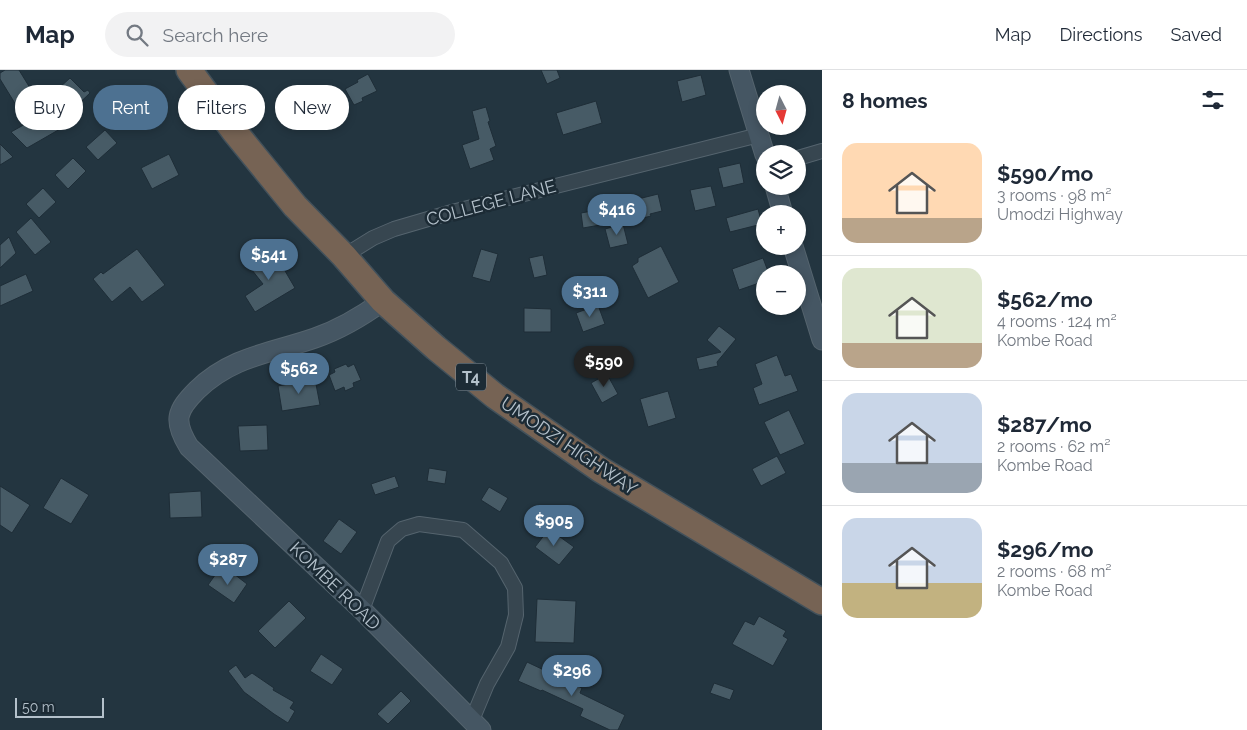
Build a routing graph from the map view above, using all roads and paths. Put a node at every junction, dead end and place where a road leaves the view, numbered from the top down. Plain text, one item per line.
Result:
1 (189, 70) edge
2 (739, 70) edge
3 (756, 125) edge
4 (759, 135) joint
5 (762, 145) edge
6 (822, 151) edge
7 (806, 156) edge
8 (796, 255) edge
9 (344, 256) junction
10 (383, 301) junction
11 (822, 340) edge
12 (822, 602) edge
13 (362, 610) junction
14 (476, 725) edge

1 - 9 highway, UMODZI HIGHWAY / T4
2 - 3 street
4 - 5 street
4 - 9 street, COLLEGE LANE
6 - 7 street
8 - 11 street
9 - 10 highway, UMODZI HIGHWAY / T4
10 - 12 highway, UMODZI HIGHWAY / T4
10 - 13 street, KOMBE ROAD
13 - 14 street, KOMBE ROAD
13 - 14 street

